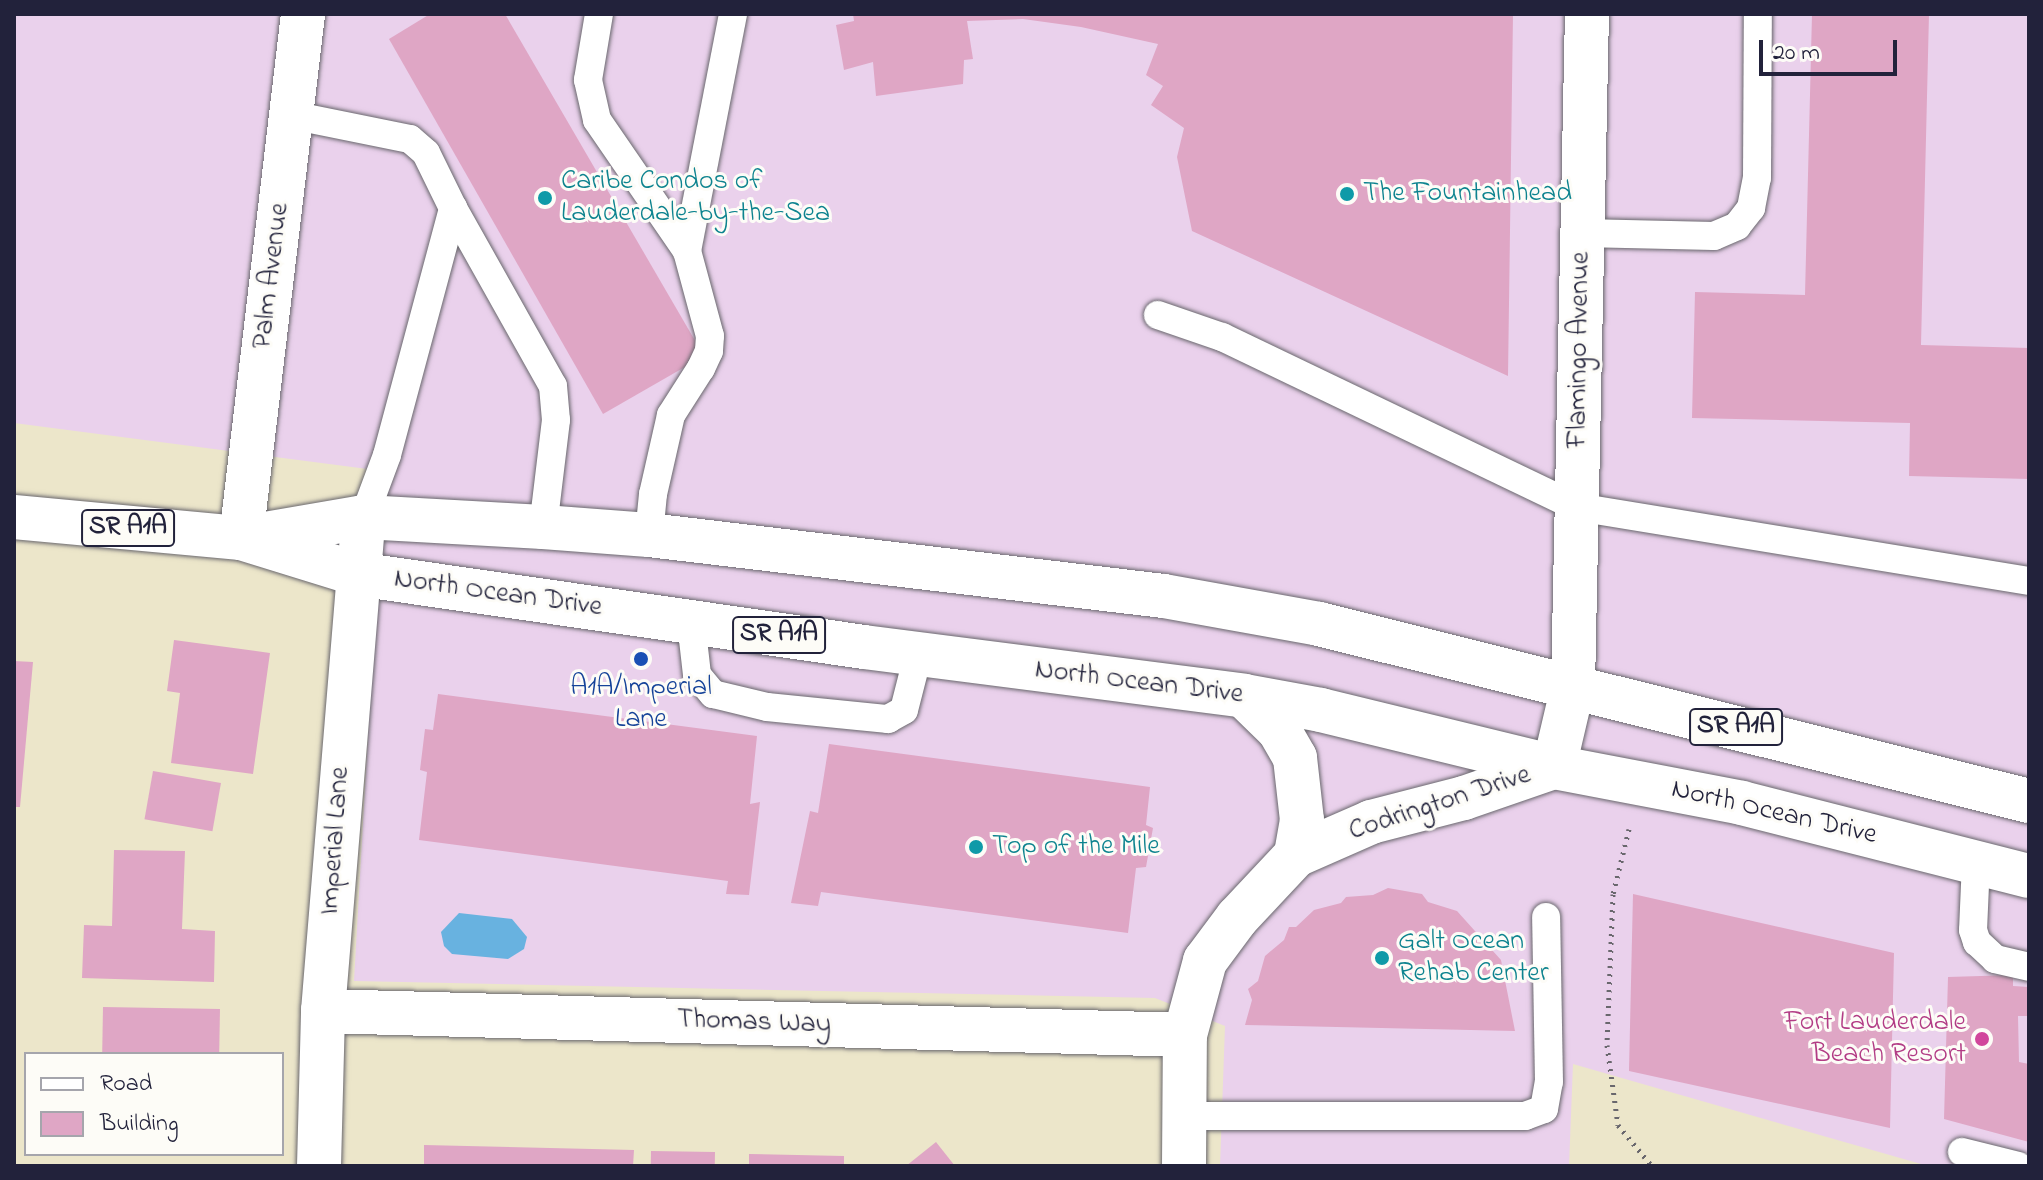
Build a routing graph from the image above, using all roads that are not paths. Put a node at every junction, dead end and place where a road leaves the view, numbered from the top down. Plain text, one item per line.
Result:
1 (303, 14) edge
2 (599, 14) edge
3 (733, 14) edge
4 (1587, 14) edge
5 (1758, 14) edge
6 (291, 115) junction
7 (453, 208) junction
8 (1582, 233) junction
9 (687, 251) junction
10 (1158, 315) dead end
11 (1577, 507) junction
12 (14, 517) edge
13 (364, 517) junction
14 (543, 527) junction
15 (649, 535) junction
16 (241, 538) junction
17 (357, 574) junction
18 (2029, 581) edge
19 (691, 622) junction
20 (918, 655) junction
21 (1573, 686) junction
22 (1244, 696) junction
23 (1554, 767) junction
24 (2029, 801) edge
25 (1296, 855) junction
26 (1976, 862) junction
27 (2029, 876) edge
28 (1546, 917) dead end
29 (2029, 967) edge
30 (323, 1011) junction
31 (1185, 1035) junction
32 (1185, 1116) junction
33 (1962, 1152) dead end
34 (319, 1166) edge
35 (1184, 1166) edge
36 (2018, 1166) edge

1 - 6 main road, Palm Avenue
2 - 9 lane
3 - 9 lane
4 - 8 main road, Flamingo Avenue
5 - 8 lane
6 - 7 lane
6 - 16 main road, Palm Avenue
7 - 13 lane
7 - 14 lane
8 - 11 main road, Flamingo Avenue
9 - 15 lane
10 - 11 lane
11 - 18 lane
11 - 21 main road, Flamingo Avenue
12 - 16 main road, North Ocean Drive / SR A1A
13 - 14 main road, North Ocean Drive / SR A1A
13 - 16 main road, North Ocean Drive / SR A1A
13 - 17 main road, Imperial Lane
14 - 15 main road, North Ocean Drive / SR A1A
15 - 21 main road, North Ocean Drive / SR A1A
16 - 17 main road, North Ocean Drive / SR A1A
17 - 19 main road, North Ocean Drive / SR A1A
17 - 30 main road, Imperial Lane
19 - 20 main road, North Ocean Drive / SR A1A
19 - 20 lane
20 - 22 main road, North Ocean Drive / SR A1A
21 - 23 main road, Codrington Drive
21 - 24 main road, North Ocean Drive / SR A1A
22 - 23 main road, North Ocean Drive / SR A1A
22 - 25 main road
23 - 25 main road, Codrington Drive
23 - 26 main road, North Ocean Drive / SR A1A
25 - 31 main road, Codrington Drive
26 - 27 main road, North Ocean Drive / SR A1A
26 - 29 lane
28 - 32 lane
30 - 31 main road, Thomas Way
30 - 34 main road, Imperial Lane
31 - 32 main road, Codrington Drive
32 - 35 main road, Codrington Drive
33 - 36 lane

